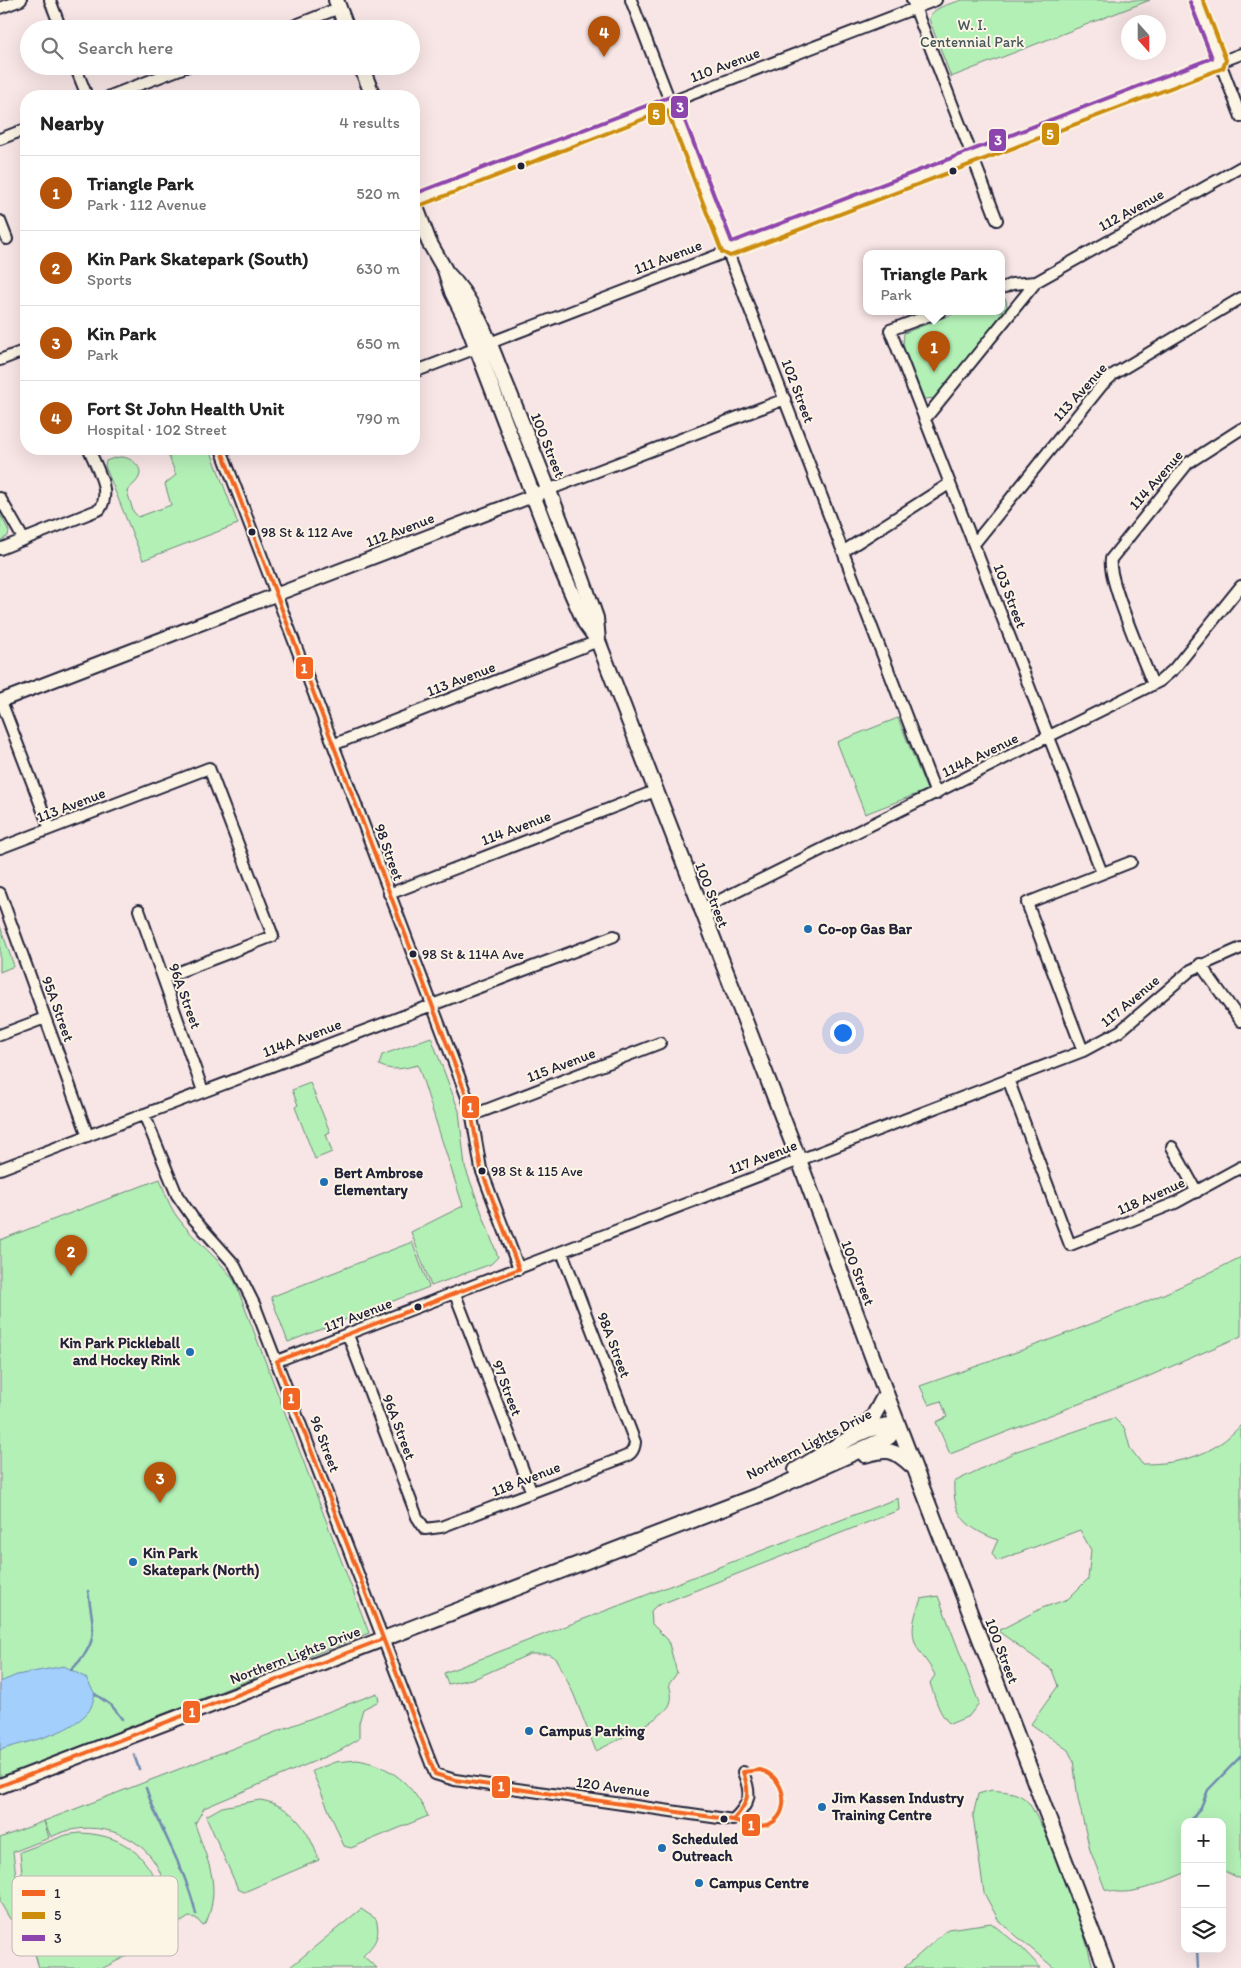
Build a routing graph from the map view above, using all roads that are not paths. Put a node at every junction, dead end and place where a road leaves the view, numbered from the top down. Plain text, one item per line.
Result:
1 (21, 0) edge
2 (50, 0) edge
3 (631, 0) edge
4 (936, 0) edge
5 (1196, 0) edge
6 (338, 4) edge
7 (913, 4) edge
8 (0, 8) edge
9 (57, 20) edge
10 (305, 20) edge
11 (344, 20) edge
12 (1241, 54) edge
13 (1220, 62) junction
14 (79, 75) edge
15 (165, 75) edge
16 (365, 75) edge
17 (85, 90) edge
18 (126, 90) edge
19 (371, 90) edge
20 (671, 102) junction
21 (1241, 117) edge
22 (20, 131) edge
23 (0, 139) edge
24 (972, 157) junction
25 (1241, 167) edge
26 (420, 200) edge
27 (420, 218) edge
28 (0, 220) edge
29 (997, 220) dead end
30 (7, 239) dead end
31 (728, 250) junction
32 (1036, 282) junction
33 (1005, 287) edge
34 (1241, 298) edge
35 (930, 315) edge
36 (482, 345) junction
37 (20, 352) edge
38 (0, 360) edge
39 (420, 370) edge
40 (785, 399) junction
41 (925, 419) junction
42 (1241, 429) edge
43 (91, 455) edge
44 (223, 455) edge
45 (949, 484) junction
46 (548, 490) junction
47 (534, 496) junction
48 (0, 498) edge
49 (24, 540) junction
50 (974, 544) junction
51 (0, 549) edge
52 (844, 550) junction
53 (1241, 586) edge
54 (278, 595) junction
55 (598, 641) junction
56 (1153, 685) junction
57 (1, 701) edge
58 (1048, 739) junction
59 (335, 744) junction
60 (655, 791) junction
61 (936, 794) junction
62 (50, 829) junction
63 (0, 848) edge
64 (1131, 862) dead end
65 (1102, 873) junction
66 (0, 893) edge
67 (389, 894) junction
68 (139, 910) dead end
69 (700, 910) junction
70 (614, 936) dead end
71 (1241, 948) edge
72 (1200, 964) junction
73 (163, 978) junction
74 (432, 1006) junction
75 (46, 1018) junction
76 (1241, 1021) edge
77 (0, 1035) edge
78 (660, 1043) dead end
79 (1083, 1051) junction
80 (1008, 1079) junction
81 (203, 1091) junction
82 (144, 1114) junction
83 (473, 1115) junction
84 (88, 1136) junction
85 (1172, 1147) dead end
86 (799, 1160) junction
87 (1241, 1167) edge
88 (0, 1170) edge
89 (1197, 1192) junction
90 (562, 1252) junction
91 (519, 1269) junction
92 (455, 1294) junction
93 (348, 1335) junction
94 (277, 1361) junction
95 (886, 1393) junction
96 (898, 1426) junction
97 (854, 1437) junction
98 (634, 1449) joint
99 (914, 1468) junction
100 (807, 1474) junction
101 (532, 1493) junction
102 (713, 1512) junction
103 (425, 1529) joint
104 (383, 1638) junction
105 (743, 1772) dead end
106 (435, 1774) joint
107 (0, 1786) edge
108 (1106, 1968) edge

1 - 8 street
2 - 9 street
3 - 20 street, 102 Street
4 - 7 street, 110 Avenue
5 - 13 street
6 - 10 street
6 - 11 main road
7 - 20 street, 110 Avenue
7 - 24 street
12 - 13 street, 111 Avenue
13 - 21 street
13 - 24 street, 111 Avenue
14 - 17 street
15 - 18 street
16 - 19 main road
20 - 26 street, 110 Avenue
20 - 31 street, 102 Street
22 - 23 street
24 - 29 street
24 - 31 street, 111 Avenue
25 - 32 street, 112 Avenue
27 - 36 main road, 100 Street
28 - 30 street
31 - 36 street, 111 Avenue
31 - 40 street, 102 Street
32 - 33 street, 112 Avenue
32 - 41 street, 112 Avenue
34 - 50 street, 113 Avenue
35 - 41 street, 103 Street
36 - 39 street, 111 Avenue
36 - 46 main road, 100 Street
36 - 47 main road, 100 Street
37 - 38 street
40 - 46 street, 112 Avenue
40 - 52 street, 102 Street
41 - 45 street, 103 Street
42 - 56 street, 114 Avenue
43 - 49 street
44 - 54 street, 98 Street
45 - 50 street, 103 Street
45 - 52 street
46 - 47 street, 112 Avenue
46 - 55 main road, 100 Street
47 - 54 street, 112 Avenue
47 - 55 main road, 100 Street
48 - 49 street
49 - 51 street
50 - 58 street, 103 Street
52 - 61 street, 102 Street
53 - 56 street, 114A Avenue
54 - 57 street, 112 Avenue
54 - 59 street, 98 Street
55 - 59 street, 113 Avenue
55 - 60 main road, 100 Street
56 - 58 street, 114A Avenue
57 - 62 street
58 - 61 street, 114A Avenue
58 - 65 street, 103 Street
59 - 67 street, 98 Street
60 - 67 street, 114 Avenue
60 - 69 main road, 100 Street
61 - 69 street, 114A Avenue
62 - 63 street, 113 Avenue
62 - 73 street, 113 Avenue
64 - 65 street
65 - 79 street
66 - 75 street, 95A Street
67 - 74 street, 98 Street
68 - 73 street, 96A Street
69 - 86 main road, 100 Street
70 - 74 street, 114A Avenue
71 - 72 street, 117 Avenue
72 - 76 street
72 - 79 street, 117 Avenue
73 - 81 street, 96A Street
74 - 81 street, 114A Avenue
74 - 83 street, 98 Street
75 - 77 street
75 - 84 street, 95A Street
78 - 83 street, 115 Avenue
79 - 80 street, 117 Avenue
80 - 86 street, 117 Avenue
80 - 89 street, 118 Avenue
81 - 82 street, 114A Avenue
82 - 84 street, 114A Avenue
82 - 94 street, 96 Street
83 - 91 street, 98 Street
84 - 88 street, 114A Avenue
85 - 89 street
86 - 90 street, 117 Avenue
86 - 95 main road, 100 Street
87 - 89 street, 118 Avenue
90 - 91 street, 117 Avenue
90 - 98 street, 98A Street
91 - 92 street, 117 Avenue
92 - 93 street, 117 Avenue
92 - 101 street, 97 Street
93 - 94 street, 117 Avenue
93 - 103 street, 96A Street
94 - 104 street, 96 Street
95 - 96 main road, 100 Street
95 - 97 main road
96 - 97 main road, Northern Lights Drive
96 - 99 main road, 100 Street
96 - 100 main road, Northern Lights Drive
97 - 102 main road, Northern Lights Drive
98 - 101 street, 118 Avenue
99 - 100 main road
99 - 108 main road, 100 Street
100 - 102 main road, Northern Lights Drive
101 - 103 street, 118 Avenue
102 - 104 main road, Northern Lights Drive
104 - 106 street, 96 Street
104 - 107 main road, Northern Lights Drive
105 - 106 street, 120 Avenue

